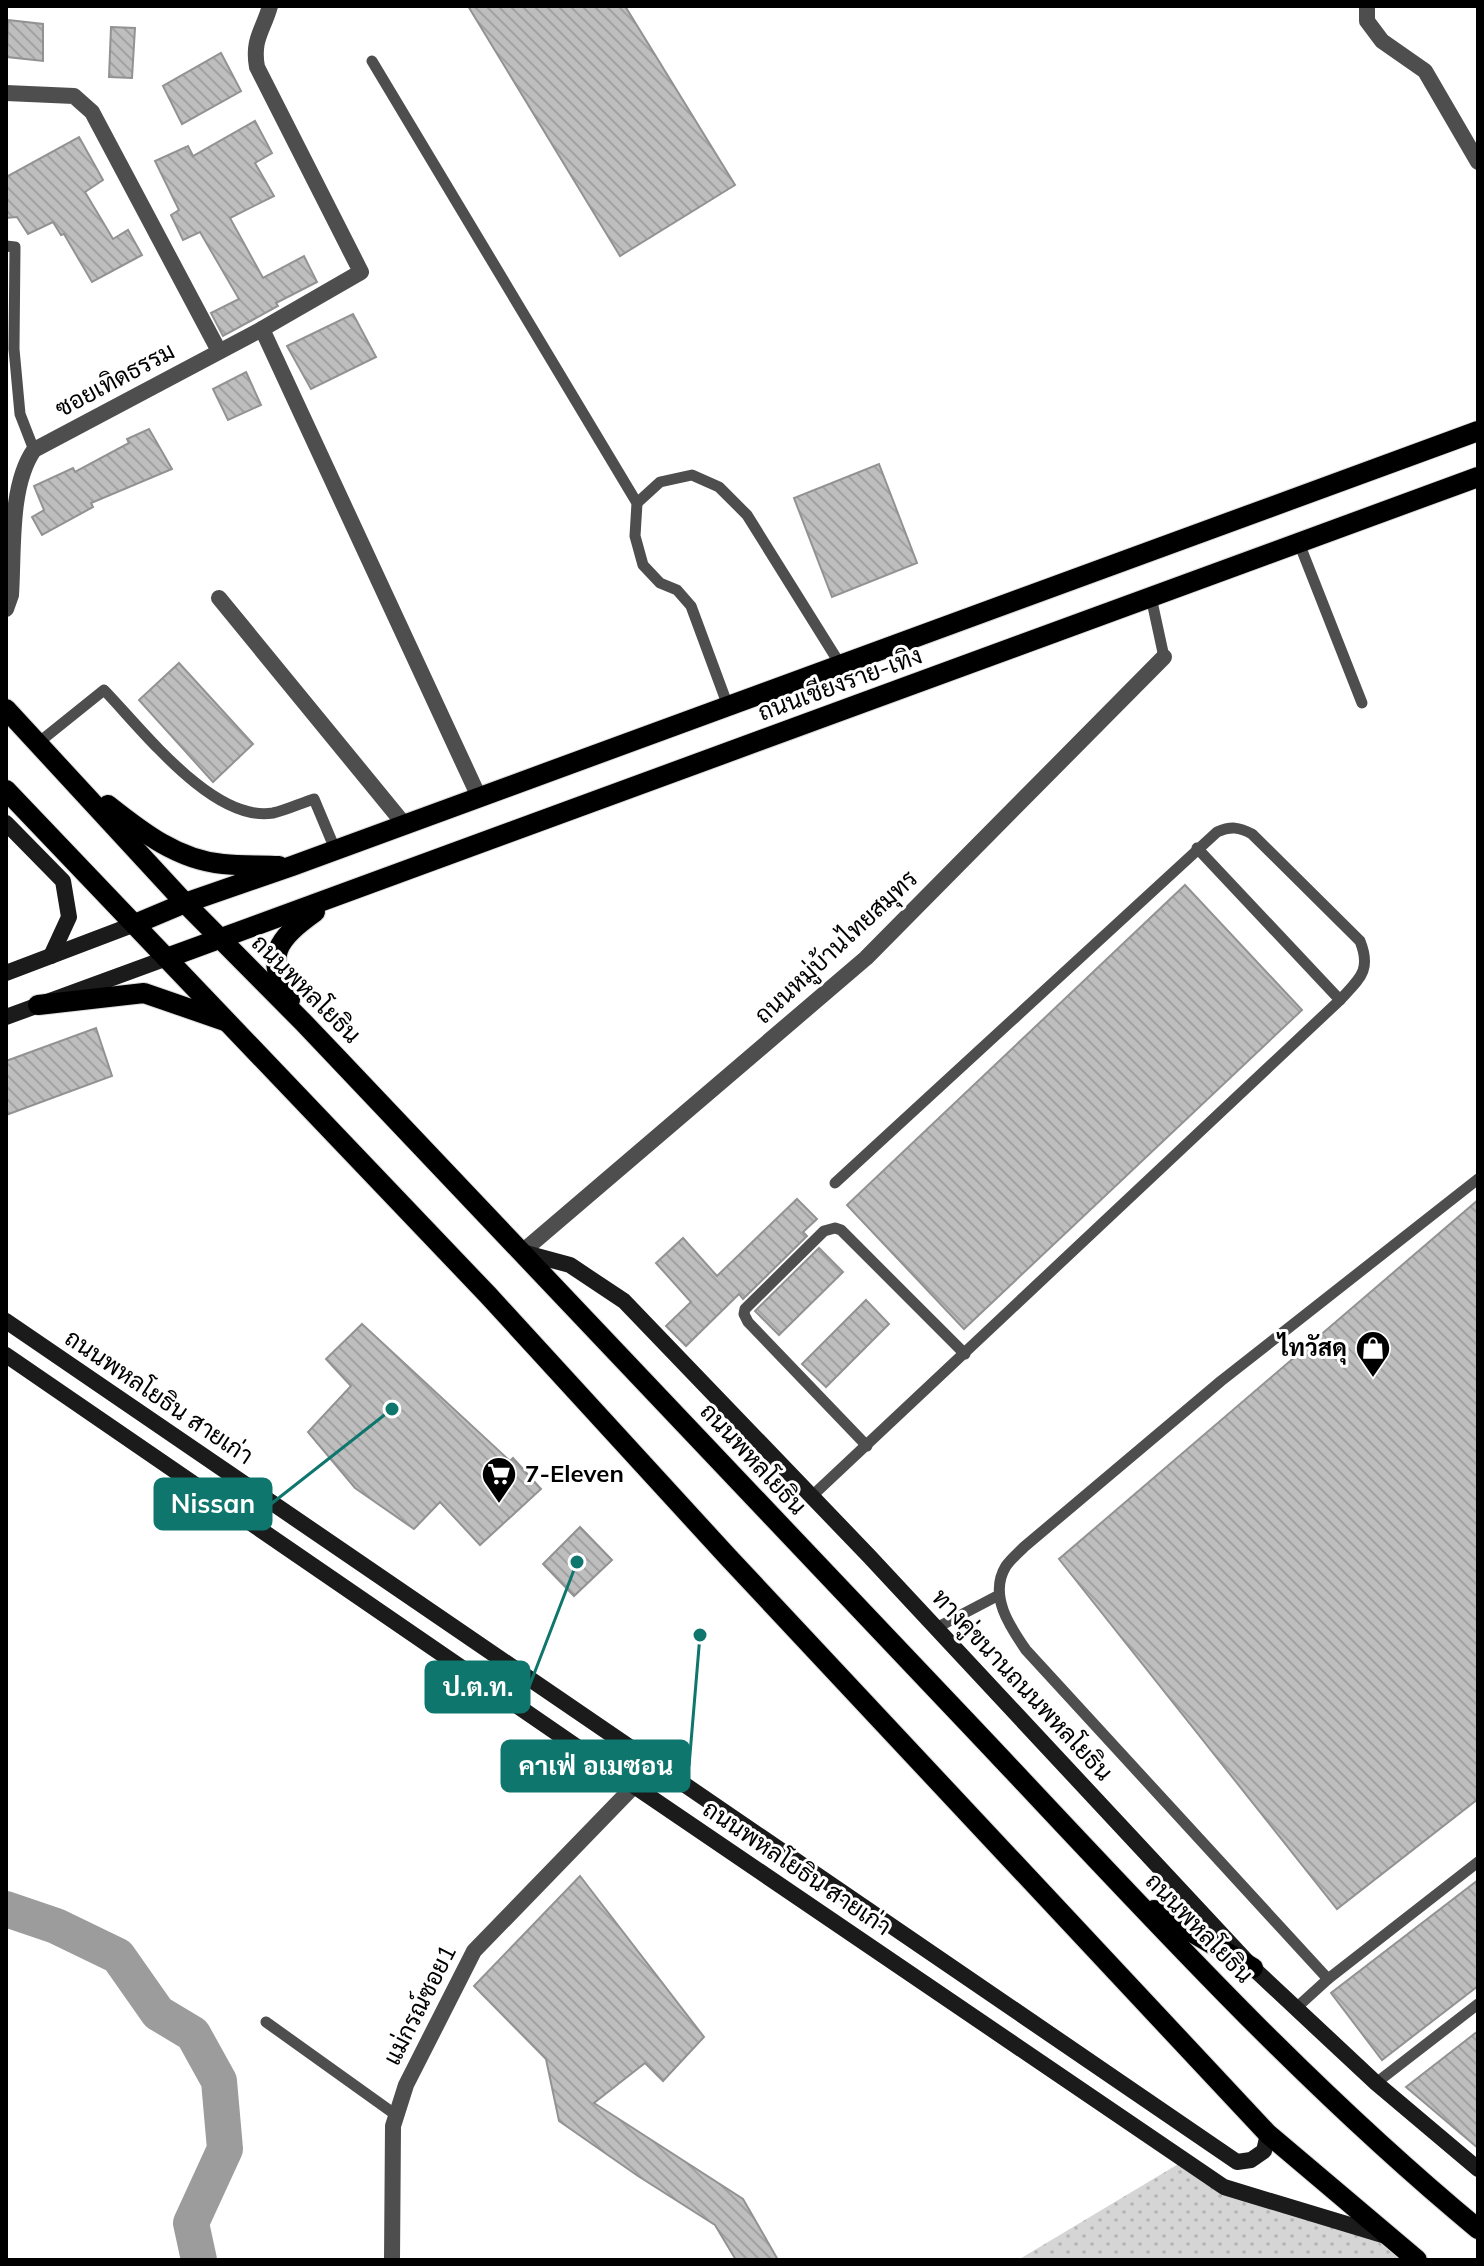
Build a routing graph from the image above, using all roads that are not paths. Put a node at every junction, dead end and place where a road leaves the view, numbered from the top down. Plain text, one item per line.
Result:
1 (270, 6) edge
2 (1367, 6) edge
3 (372, 61) dead end
4 (6, 93) edge
5 (1478, 162) edge
6 (6, 246) edge
7 (262, 329) junction
8 (10, 349) edge
9 (219, 351) junction
10 (1478, 431) edge
11 (34, 450) junction
12 (1478, 477) edge
13 (637, 503) junction
14 (1299, 543) junction
15 (1151, 597) junction
16 (219, 598) dead end
17 (6, 609) edge
18 (1164, 657) joint
19 (840, 664) junction
20 (1362, 703) dead end
21 (728, 706) junction
22 (6, 709) edge
23 (38, 743) junction
24 (64, 771) junction
25 (6, 790) edge
26 (479, 797) junction
27 (6, 823) edge
28 (404, 824) junction
29 (1197, 848) junction
30 (335, 849) junction
31 (292, 866) junction
32 (334, 898) junction
33 (185, 903) junction
34 (135, 924) junction
35 (221, 940) junction
36 (51, 956) junction
37 (167, 958) junction
38 (6, 973) edge
39 (1340, 1000) junction
40 (38, 1005) junction
41 (6, 1017) edge
42 (303, 1022) junction
43 (229, 1023) junction
44 (1478, 1179) edge
45 (835, 1183) dead end
46 (522, 1252) junction
47 (6, 1321) edge
48 (965, 1354) junction
49 (6, 1355) edge
50 (867, 1446) junction
51 (812, 1496) junction
52 (999, 1595) junction
53 (936, 1628) junction
54 (652, 1763) junction
55 (634, 1786) junction
56 (1478, 1862) edge
57 (1134, 1898) junction
58 (1253, 1968) junction
59 (1328, 1979) junction
60 (1478, 2004) edge
61 (1295, 2009) junction
62 (266, 2022) dead end
63 (1376, 2083) junction
64 (396, 2115) junction
65 (1268, 2134) junction
66 (1478, 2169) edge
67 (1478, 2229) edge
68 (1387, 2236) junction
69 (392, 2260) edge
70 (1417, 2260) edge

1 - 7 street, ซอยเทิดธรรม
2 - 5 street
3 - 13 lane
4 - 9 street
6 - 8 lane
7 - 9 street, ซอยเทิดธรรม
7 - 26 street
8 - 11 lane
9 - 11 street, ซอยเทิดธรรม
10 - 19 main road
11 - 17 street
12 - 14 main road, ถนนเชียงราย-เทิง
13 - 19 lane
13 - 21 lane
14 - 15 main road, ถนนเชียงราย-เทิง
14 - 20 lane
15 - 18 lane
15 - 32 main road, ถนนเชียงราย-เทิง
16 - 28 street
18 - 46 street, ถนนหมู่บ้านไทยสมุทร
19 - 21 main road
21 - 26 main road
22 - 23 main road, ถนนพหลโยธิน
23 - 24 main road, ถนนพหลโยธิน
23 - 30 lane
24 - 31 main road
24 - 33 main road, ถนนพหลโยธิน
25 - 34 main road
26 - 28 main road
27 - 36 main road
28 - 30 main road
29 - 39 lane
29 - 39 lane
29 - 45 lane
30 - 31 main road
31 - 33 main road
32 - 35 main road, ถนนเชียงราย-เทิง
32 - 42 main road
33 - 34 main road
33 - 35 main road, ถนนพหลโยธิน
34 - 36 main road
34 - 37 main road
35 - 37 main road, ถนนเชียงราย-เทิง
35 - 42 main road, ถนนพหลโยธิน
36 - 38 main road
37 - 40 main road
37 - 43 main road
39 - 48 lane
40 - 41 main road
40 - 43 main road
42 - 46 main road, ถนนพหลโยธิน
43 - 65 main road
44 - 52 lane
46 - 51 main road, ทางคู่ขนานถนนพหลโยธิน
46 - 57 main road, ถนนพหลโยธิน
47 - 54 main road, ถนนพหลโยธิน สายเก่า
48 - 50 lane
48 - 50 lane
49 - 55 main road, ถนนพหลโยธิน สายเก่า
50 - 51 lane
51 - 53 main road, ทางคู่ขนานถนนพหลโยธิน
52 - 53 lane
52 - 59 lane
53 - 58 main road, ทางคู่ขนานถนนพหลโยธิน
54 - 55 street, แม่กรณ์ซอย1
54 - 65 main road, ถนนพหลโยธิน สายเก่า
55 - 64 street, แม่กรณ์ซอย1
55 - 68 main road, ถนนพหลโยธิน สายเก่า
56 - 59 lane
57 - 58 main road
57 - 67 main road, ถนนพหลโยธิน
58 - 61 main road, ทางคู่ขนานถนนพหลโยธิน
59 - 61 lane
60 - 63 lane
61 - 63 main road, ทางคู่ขนานถนนพหลโยธิน
62 - 64 lane
63 - 66 main road, ทางคู่ขนานถนนพหลโยธิน
64 - 69 street, แม่กรณ์ซอย1
65 - 68 main road
68 - 70 main road

